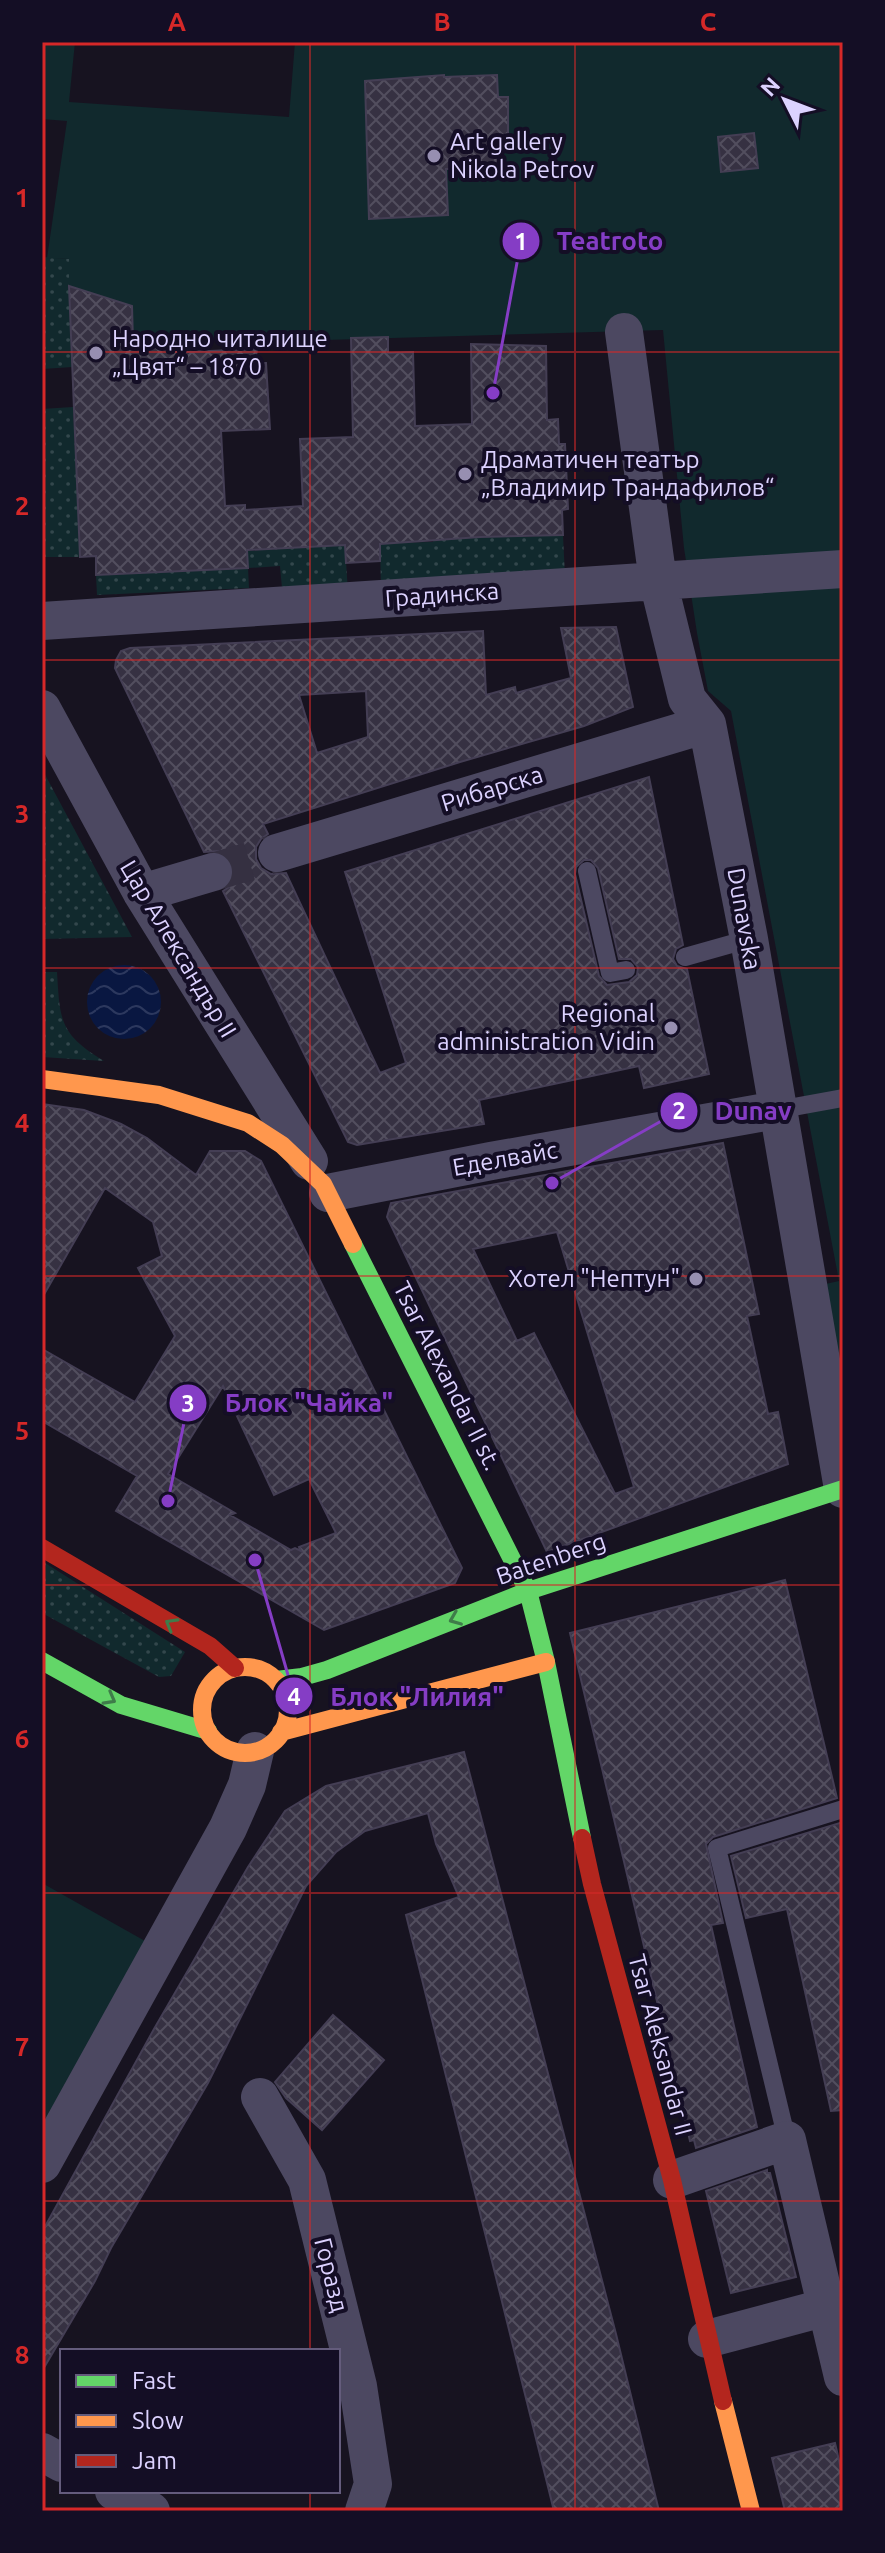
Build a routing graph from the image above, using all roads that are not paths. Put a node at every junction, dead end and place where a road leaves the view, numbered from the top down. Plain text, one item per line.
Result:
1 (624, 332) dead end
2 (843, 569) edge
3 (658, 581) junction
4 (42, 621) edge
5 (42, 709) edge
6 (697, 712) junction
7 (277, 853) tunnel mouth
8 (587, 871) dead end
9 (213, 872) tunnel mouth
10 (142, 893) junction
11 (749, 939) junction
12 (685, 957) dead end
13 (626, 970) dead end
14 (42, 1079) edge
15 (843, 1098) edge
16 (777, 1110) junction
17 (325, 1188) junction
18 (843, 1489) edge
19 (42, 1548) edge
20 (528, 1591) junction
21 (42, 1661) edge
22 (546, 1662) junction
23 (235, 1668) junction
24 (276, 1680) junction
25 (208, 1731) junction
26 (268, 1742) junction
27 (843, 1809) edge
28 (260, 2097) dead end
29 (787, 2140) junction
30 (42, 2164) edge
31 (672, 2180) junction
32 (827, 2307) junction
33 (707, 2339) junction
34 (843, 2377) edge
35 (42, 2452) edge
36 (60, 2462) edge
37 (118, 2493) edge
38 (151, 2511) edge
39 (364, 2511) edge
40 (751, 2511) edge

1 - 3 street, Dunavska
2 - 3 street, Градинска
3 - 4 street, Градинска
3 - 6 street, Dunavska
5 - 10 street, Цар Александър II
6 - 7 street, Рибарска
6 - 11 street, Dunavska
8 - 13 lane
9 - 10 street
10 - 17 street, Цар Александър II
11 - 12 lane
11 - 16 street, Dunavska
14 - 17 street, Tsar Alexandar II st.
15 - 16 lane
16 - 17 street, Еделвайс
16 - 18 street, Dunavska
17 - 20 street, Tsar Alexandar II st.
18 - 20 street, Batenberg
23 -> 19 street
20 - 22 street, Tsar Aleksandar II
20 -> 24 street, Batenberg
21 -> 25 street
22 - 26 street
22 - 31 street, Tsar Aleksandar II
23 - 24 street
23 - 25 street
24 - 26 street
25 - 26 street
26 - 30 street
27 - 29 lane
28 - 39 street, Горазд
29 - 31 street
29 - 32 street
31 - 33 street, Tsar Aleksandar II
32 - 33 street
32 - 34 street
33 - 40 street, Tsar Aleksandar II
35 - 36 street
37 - 38 street

